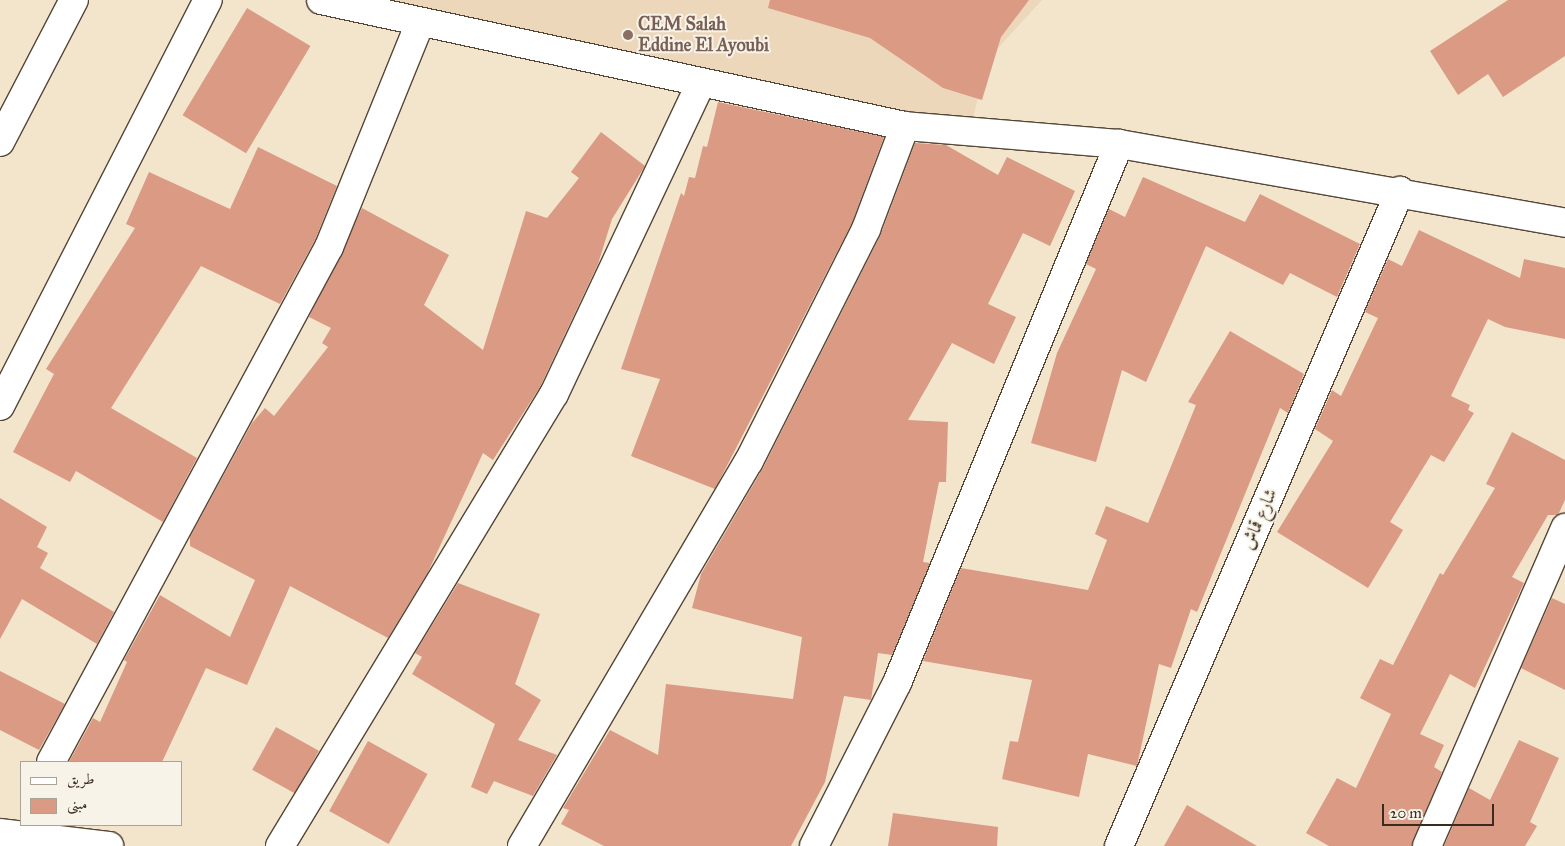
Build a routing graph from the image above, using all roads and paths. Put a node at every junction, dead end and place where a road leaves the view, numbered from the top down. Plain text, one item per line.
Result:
1 (74, 0) edge
2 (208, 0) edge
3 (321, 0) edge
4 (420, 23) junction
5 (701, 83) junction
6 (905, 126) junction
7 (0, 142) edge
8 (1119, 144) junction
9 (1400, 191) junction
10 (1565, 223) edge
11 (0, 406) edge
12 (1565, 528) edge
13 (52, 761) edge
14 (11, 828) edge
15 (109, 846) edge
16 (280, 846) edge
17 (522, 846) edge
18 (814, 846) edge
19 (1119, 846) edge
20 (1427, 846) edge

1 - 7 street
2 - 11 street
3 - 4 street
4 - 5 street
4 - 13 street
5 - 6 street
5 - 16 street
6 - 8 street
6 - 17 street
8 - 9 street
8 - 18 street
9 - 10 street
9 - 19 street, شارع قماش
12 - 20 street
14 - 15 street

